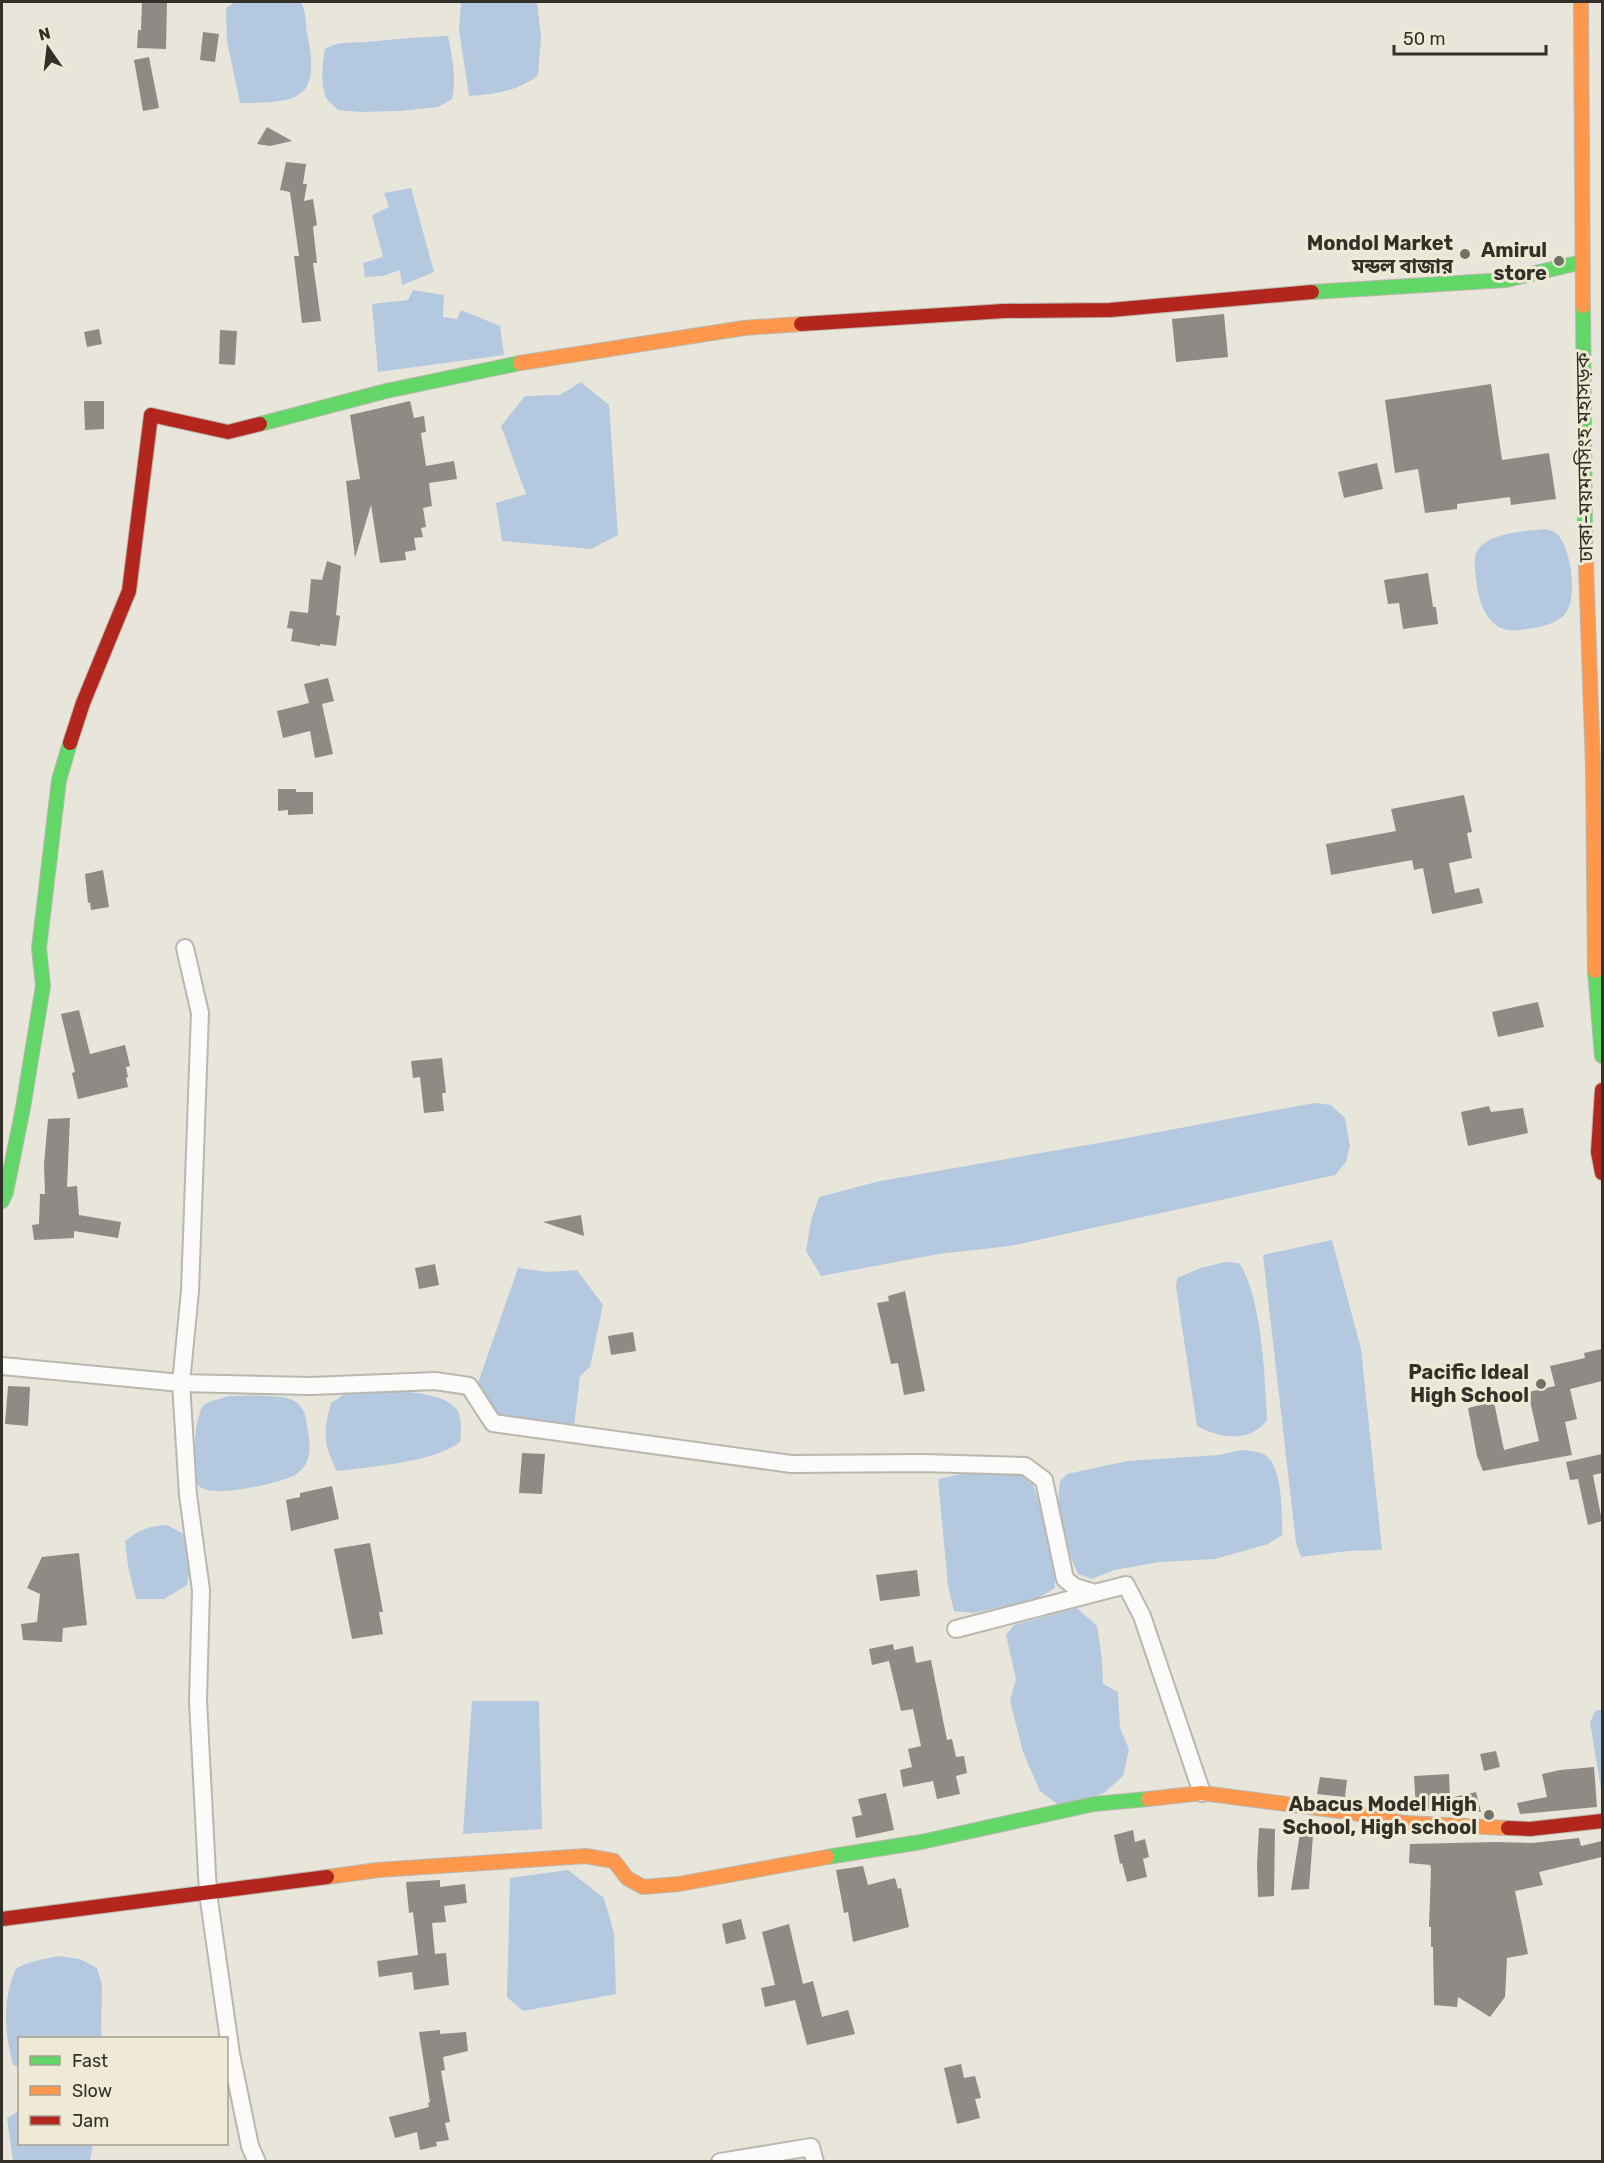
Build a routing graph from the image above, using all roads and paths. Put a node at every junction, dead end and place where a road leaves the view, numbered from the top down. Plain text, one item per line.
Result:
1 (1581, 2) edge
2 (1582, 262) junction
3 (185, 948) dead end
4 (1602, 1056) edge
5 (1602, 1090) edge
6 (1602, 1173) edge
7 (2, 1201) edge
8 (2, 1366) edge
9 (181, 1383) junction
10 (1095, 1593) junction
11 (956, 1629) dead end
12 (1202, 1793) junction
13 (1602, 1821) edge
14 (208, 1893) junction
15 (2, 1919) edge
16 (257, 2162) edge
17 (720, 2162) edge
18 (815, 2162) edge

1 - 2 main road, ঢাকা-ময়মনসিংহ মহাসড়ক
2 - 4 main road, ঢাকা-ময়মনসিংহ মহাসড়ক
2 - 7 main road
3 - 9 street
5 - 6 main road
8 - 9 street
9 - 10 street
9 - 14 street
10 - 11 street
10 - 12 street
12 - 13 main road
12 - 14 main road
14 - 15 main road
14 - 16 street
17 - 18 street

